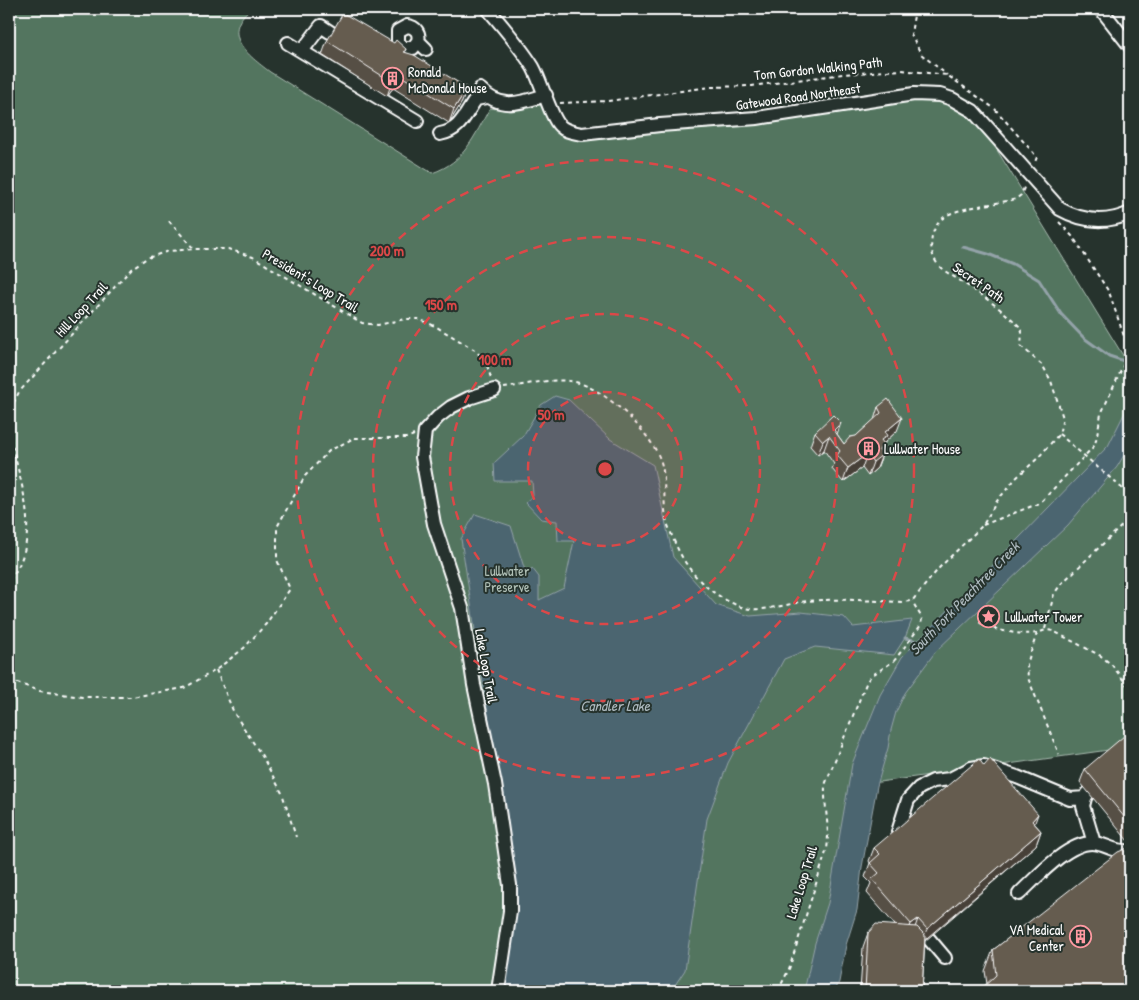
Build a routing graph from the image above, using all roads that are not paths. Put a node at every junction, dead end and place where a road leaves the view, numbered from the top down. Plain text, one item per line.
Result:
1 (488, 9) edge
2 (1101, 9) edge
3 (330, 32) edge
4 (288, 43) dead end
5 (1130, 46) edge
6 (302, 52) junction
7 (548, 99) junction
8 (417, 121) dead end
9 (440, 134) dead end
10 (1130, 213) edge
11 (494, 390) road end
12 (898, 832) edge
13 (1094, 843) junction
14 (1130, 851) edge
15 (1019, 894) dead end
16 (929, 940) edge
17 (945, 958) dead end
18 (498, 991) edge

1 - 7 street, Gatewood Road Northeast
2 - 5 street
3 - 6 street
4 - 6 street
6 - 8 street
7 - 9 street
7 - 10 street, Gatewood Road Northeast
11 - 18 street, Lake Loop Trail
12 - 13 street
13 - 14 street
13 - 15 street
16 - 17 street

